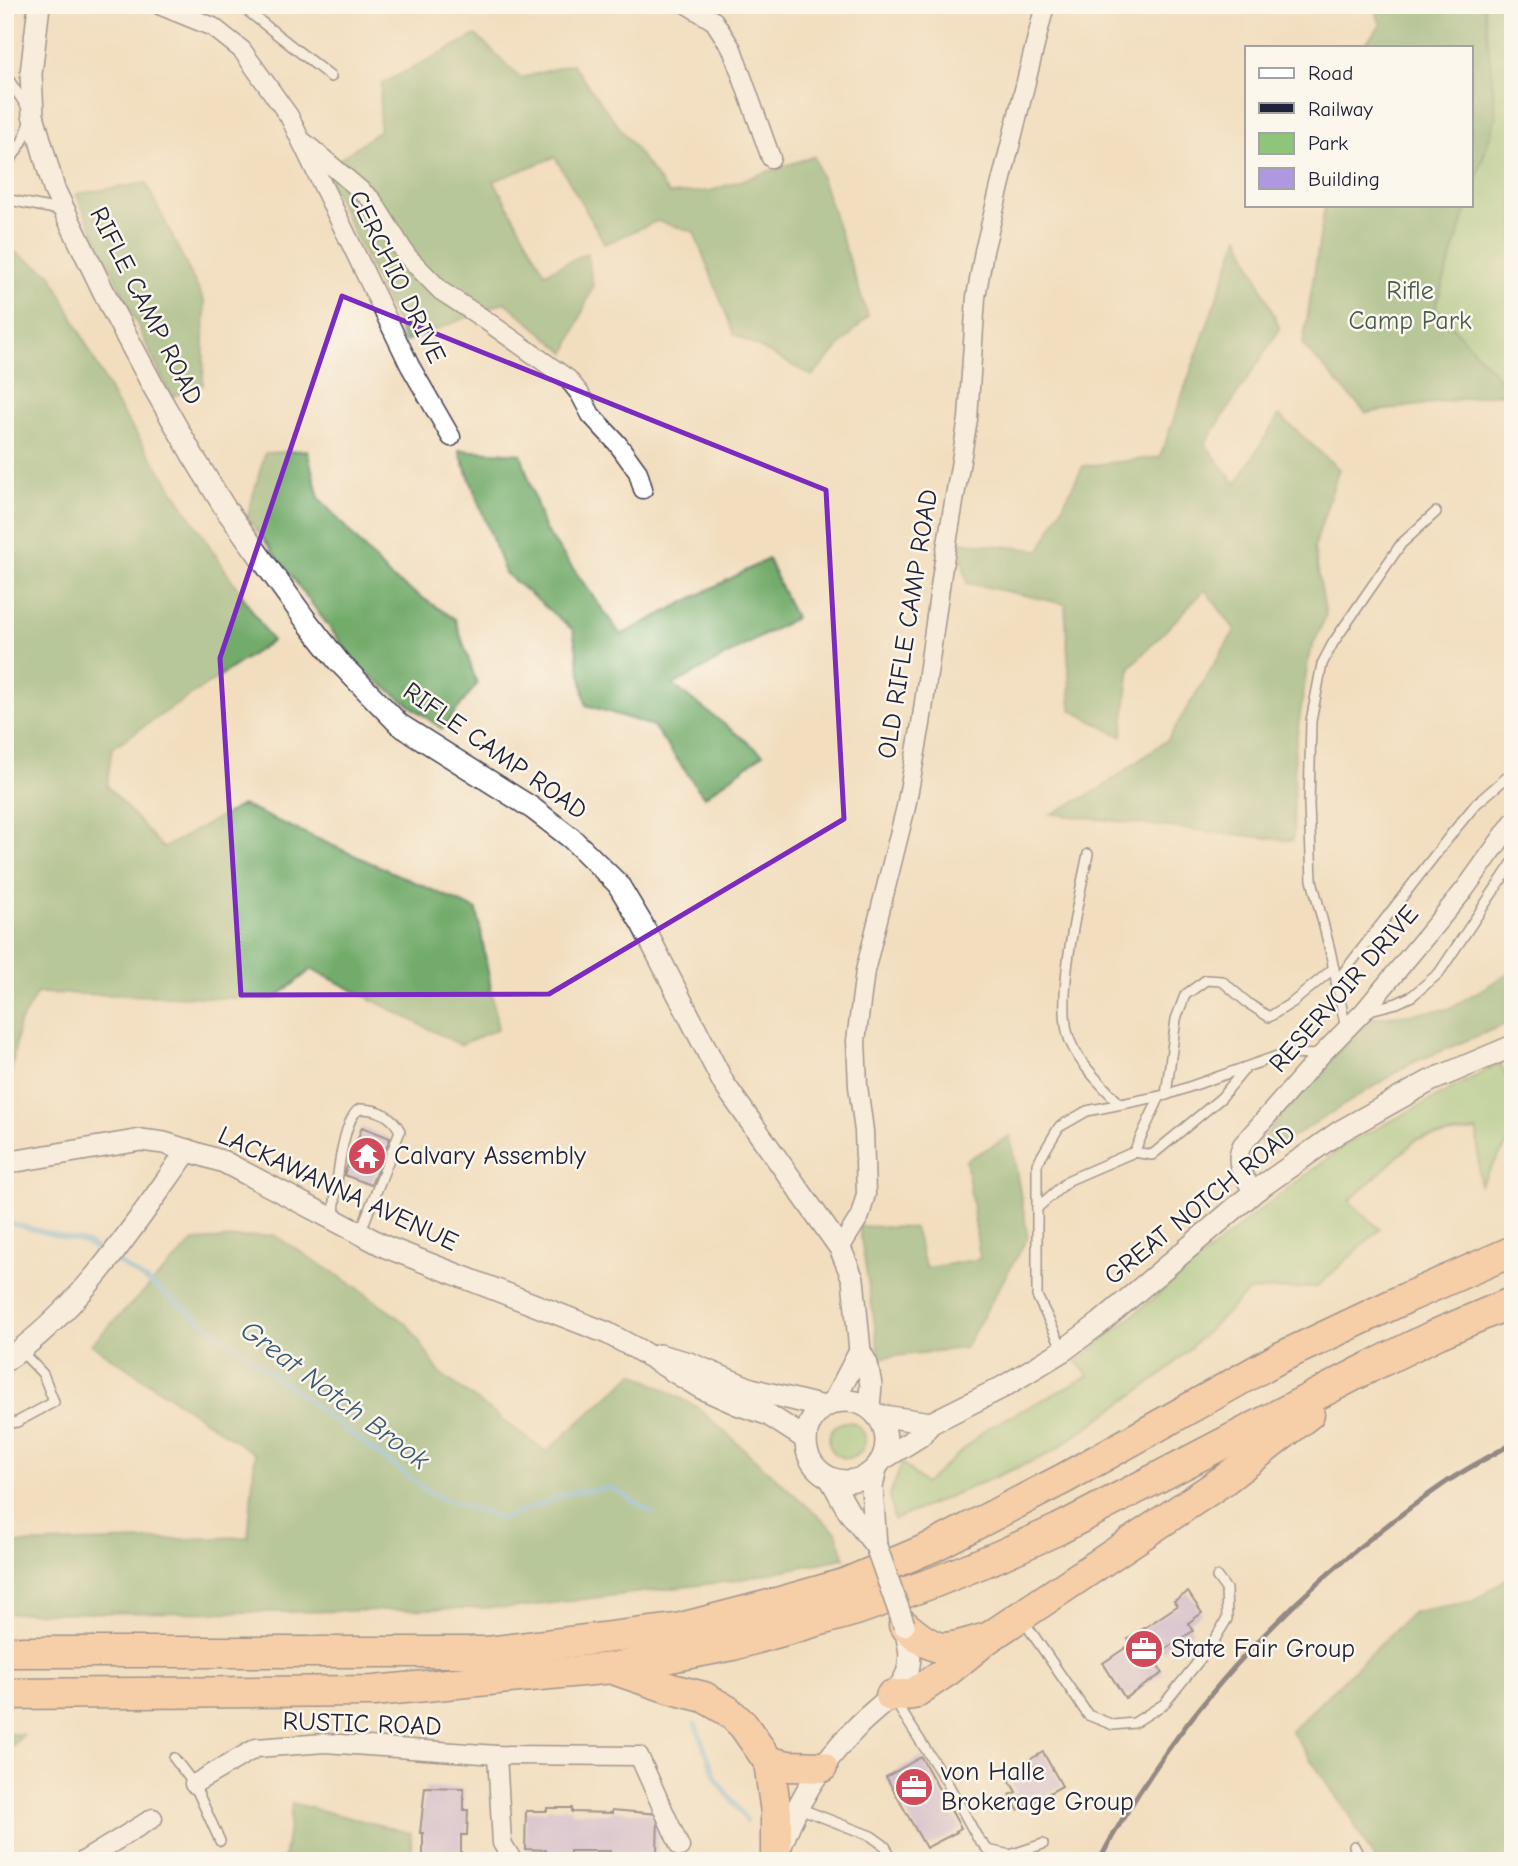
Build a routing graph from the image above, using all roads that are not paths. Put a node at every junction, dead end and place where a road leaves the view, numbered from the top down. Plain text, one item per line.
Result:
1 (39, 5) edge
2 (159, 5) edge
3 (240, 5) edge
4 (688, 5) edge
5 (1045, 5) edge
6 (5, 74) edge
7 (331, 77) dead end
8 (33, 115) junction
9 (300, 139) junction
10 (771, 158) dead end
11 (5, 169) edge
12 (5, 199) edge
13 (65, 212) junction
14 (451, 437) dead end
15 (643, 489) dead end
16 (1436, 512) dead end
17 (1513, 772) edge
18 (1513, 822) edge
19 (1088, 854) dead end
20 (1513, 862) edge
21 (1334, 968) junction
22 (1336, 982) junction
23 (1364, 1012) junction
24 (1346, 1031) junction
25 (1513, 1045) edge
26 (1321, 1055) junction
27 (1245, 1068) junction
28 (1163, 1096) junction
29 (1120, 1104) junction
30 (188, 1150) junction
31 (1134, 1152) junction
32 (5, 1163) edge
33 (1254, 1192) junction
34 (1037, 1208) junction
35 (334, 1219) junction
36 (360, 1233) junction
37 (841, 1248) junction
38 (1513, 1251) edge
39 (1513, 1302) edge
40 (637, 1349) junction
41 (1064, 1350) junction
42 (860, 1351) junction
43 (12, 1355) edge
44 (1368, 1368) junction
45 (829, 1405) junction
46 (873, 1411) junction
47 (931, 1423) junction
48 (5, 1424) edge
49 (806, 1439) junction
50 (880, 1463) junction
51 (830, 1478) junction
52 (876, 1546) junction
53 (1217, 1577) dead end
54 (1020, 1616) junction
55 (904, 1625) junction
56 (988, 1638) junction
57 (5, 1652) edge
58 (612, 1668) junction
59 (5, 1694) edge
60 (891, 1696) junction
61 (497, 1755) junction
62 (174, 1758) dead end
63 (769, 1762) junction
64 (822, 1767) junction
65 (194, 1784) junction
66 (797, 1808) junction
67 (153, 1818) dead end
68 (220, 1841) dead end
69 (1042, 1844) dead end
70 (1354, 1846) dead end
71 (680, 1847) dead end
72 (775, 1860) edge
73 (83, 1861) edge
74 (513, 1861) edge
75 (894, 1861) edge
76 (1362, 1861) edge

1 - 8 street, RIFLE CAMP ROAD
2 - 9 street, CERCHIO DRIVE
3 - 7 lane
4 - 10 street
5 - 37 street, OLD RIFLE CAMP ROAD
6 - 8 lane
8 - 11 lane
8 - 13 street, RIFLE CAMP ROAD
9 - 14 street, CERCHIO DRIVE
9 - 15 street, CERCHIO DRIVE
12 - 13 lane
13 - 37 street, RIFLE CAMP ROAD
16 - 21 lane
17 - 22 lane
18 - 23 street, RESERVOIR DRIVE
19 - 29 lane
20 - 23 lane
21 - 22 lane
21 - 28 lane
22 - 24 lane
23 - 24 street, RESERVOIR DRIVE
24 - 26 street, RESERVOIR DRIVE
25 - 33 street, GREAT NOTCH ROAD
26 - 27 lane
26 - 33 street, RESERVOIR DRIVE
27 - 28 lane
27 - 31 lane
28 - 29 lane
28 - 31 lane
29 - 34 lane
30 - 32 street, LACKAWANNA AVENUE
30 - 35 street, LACKAWANNA AVENUE
30 - 43 street
31 - 34 lane
33 - 41 street, GREAT NOTCH ROAD
34 - 41 lane
35 - 36 street, LACKAWANNA AVENUE
35 - 36 lane
36 - 40 street, LACKAWANNA AVENUE
37 - 42 street, RIFLE CAMP ROAD
38 - 57 highway
39 - 44 highway
40 - 45 street, LACKAWANNA AVENUE
40 - 49 street, LACKAWANNA AVENUE
41 - 47 street, GREAT NOTCH ROAD
42 - 45 street
42 - 46 street, RIFLE CAMP ROAD
43 - 48 lane
44 - 54 highway
44 - 58 highway
45 - 46 street
45 - 49 street
46 - 47 street
46 - 50 street
47 - 50 street, GREAT NOTCH ROAD
49 - 51 street
50 - 51 street
50 - 52 street
51 - 52 street
52 - 55 street, bridge
53 - 54 lane
54 - 56 highway
55 - 56 highway
55 - 60 street
56 - 60 highway
58 - 59 highway
58 - 63 highway
60 - 64 street
60 - 69 lane
61 - 65 street, RUSTIC ROAD
61 - 71 street, RUSTIC ROAD
61 - 74 street
62 - 65 lane
63 - 64 highway
63 - 72 highway
64 - 66 street
65 - 68 lane
66 - 72 street
66 - 75 lane
67 - 73 street
70 - 76 lane

